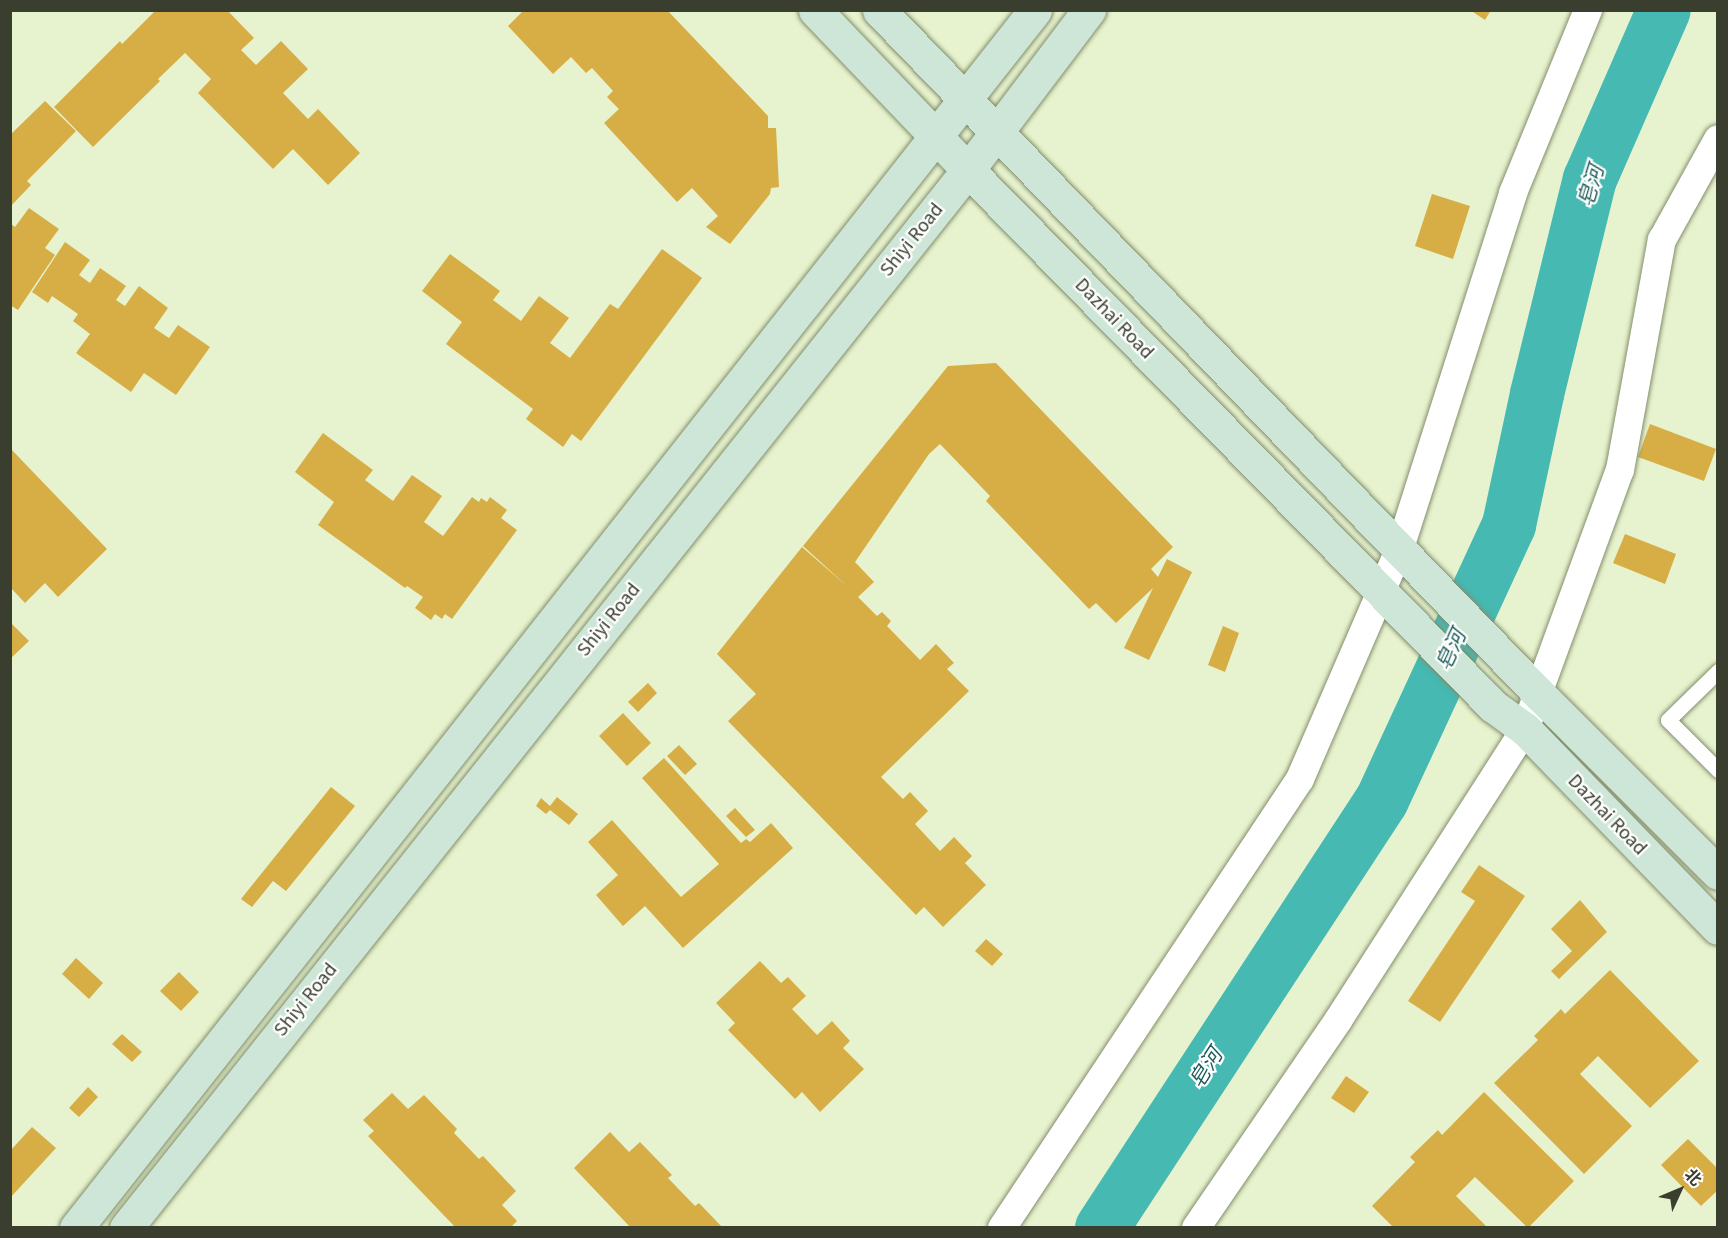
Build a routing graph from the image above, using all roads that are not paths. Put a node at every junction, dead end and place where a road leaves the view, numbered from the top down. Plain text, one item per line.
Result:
1 (815, 10) edge
2 (879, 10) edge
3 (1035, 10) edge
4 (1089, 10) edge
5 (1588, 10) edge
6 (965, 100) junction
7 (996, 132) junction
8 (936, 137) junction
9 (1718, 140) edge
10 (968, 170) junction
11 (1400, 548) junction
12 (1382, 593) junction
13 (1718, 671) edge
14 (1539, 694) junction
15 (1525, 729) junction
16 (1718, 770) edge
17 (1718, 873) edge
18 (1718, 928) edge
19 (76, 1227) edge
20 (126, 1227) edge
21 (1002, 1227) edge
22 (1196, 1227) edge

1 - 8 street, Dazhai Road
2 - 6 street
3 - 6 street, Shiyi Road
4 - 7 street, Shiyi Road
5 - 11 street
6 - 7 street
6 - 8 street, Shiyi Road
7 - 10 street, Shiyi Road
7 - 11 street
8 - 10 street, Dazhai Road
8 - 19 street, Shiyi Road
9 - 14 street
10 - 12 street, Dazhai Road
10 - 20 street, Shiyi Road
11 - 12 street
11 - 14 street, Dazhai Road
12 - 15 street, Dazhai Road
12 - 21 street
13 - 16 lane
14 - 15 street
14 - 17 street, Dazhai Road
15 - 18 street, Dazhai Road
15 - 22 street

